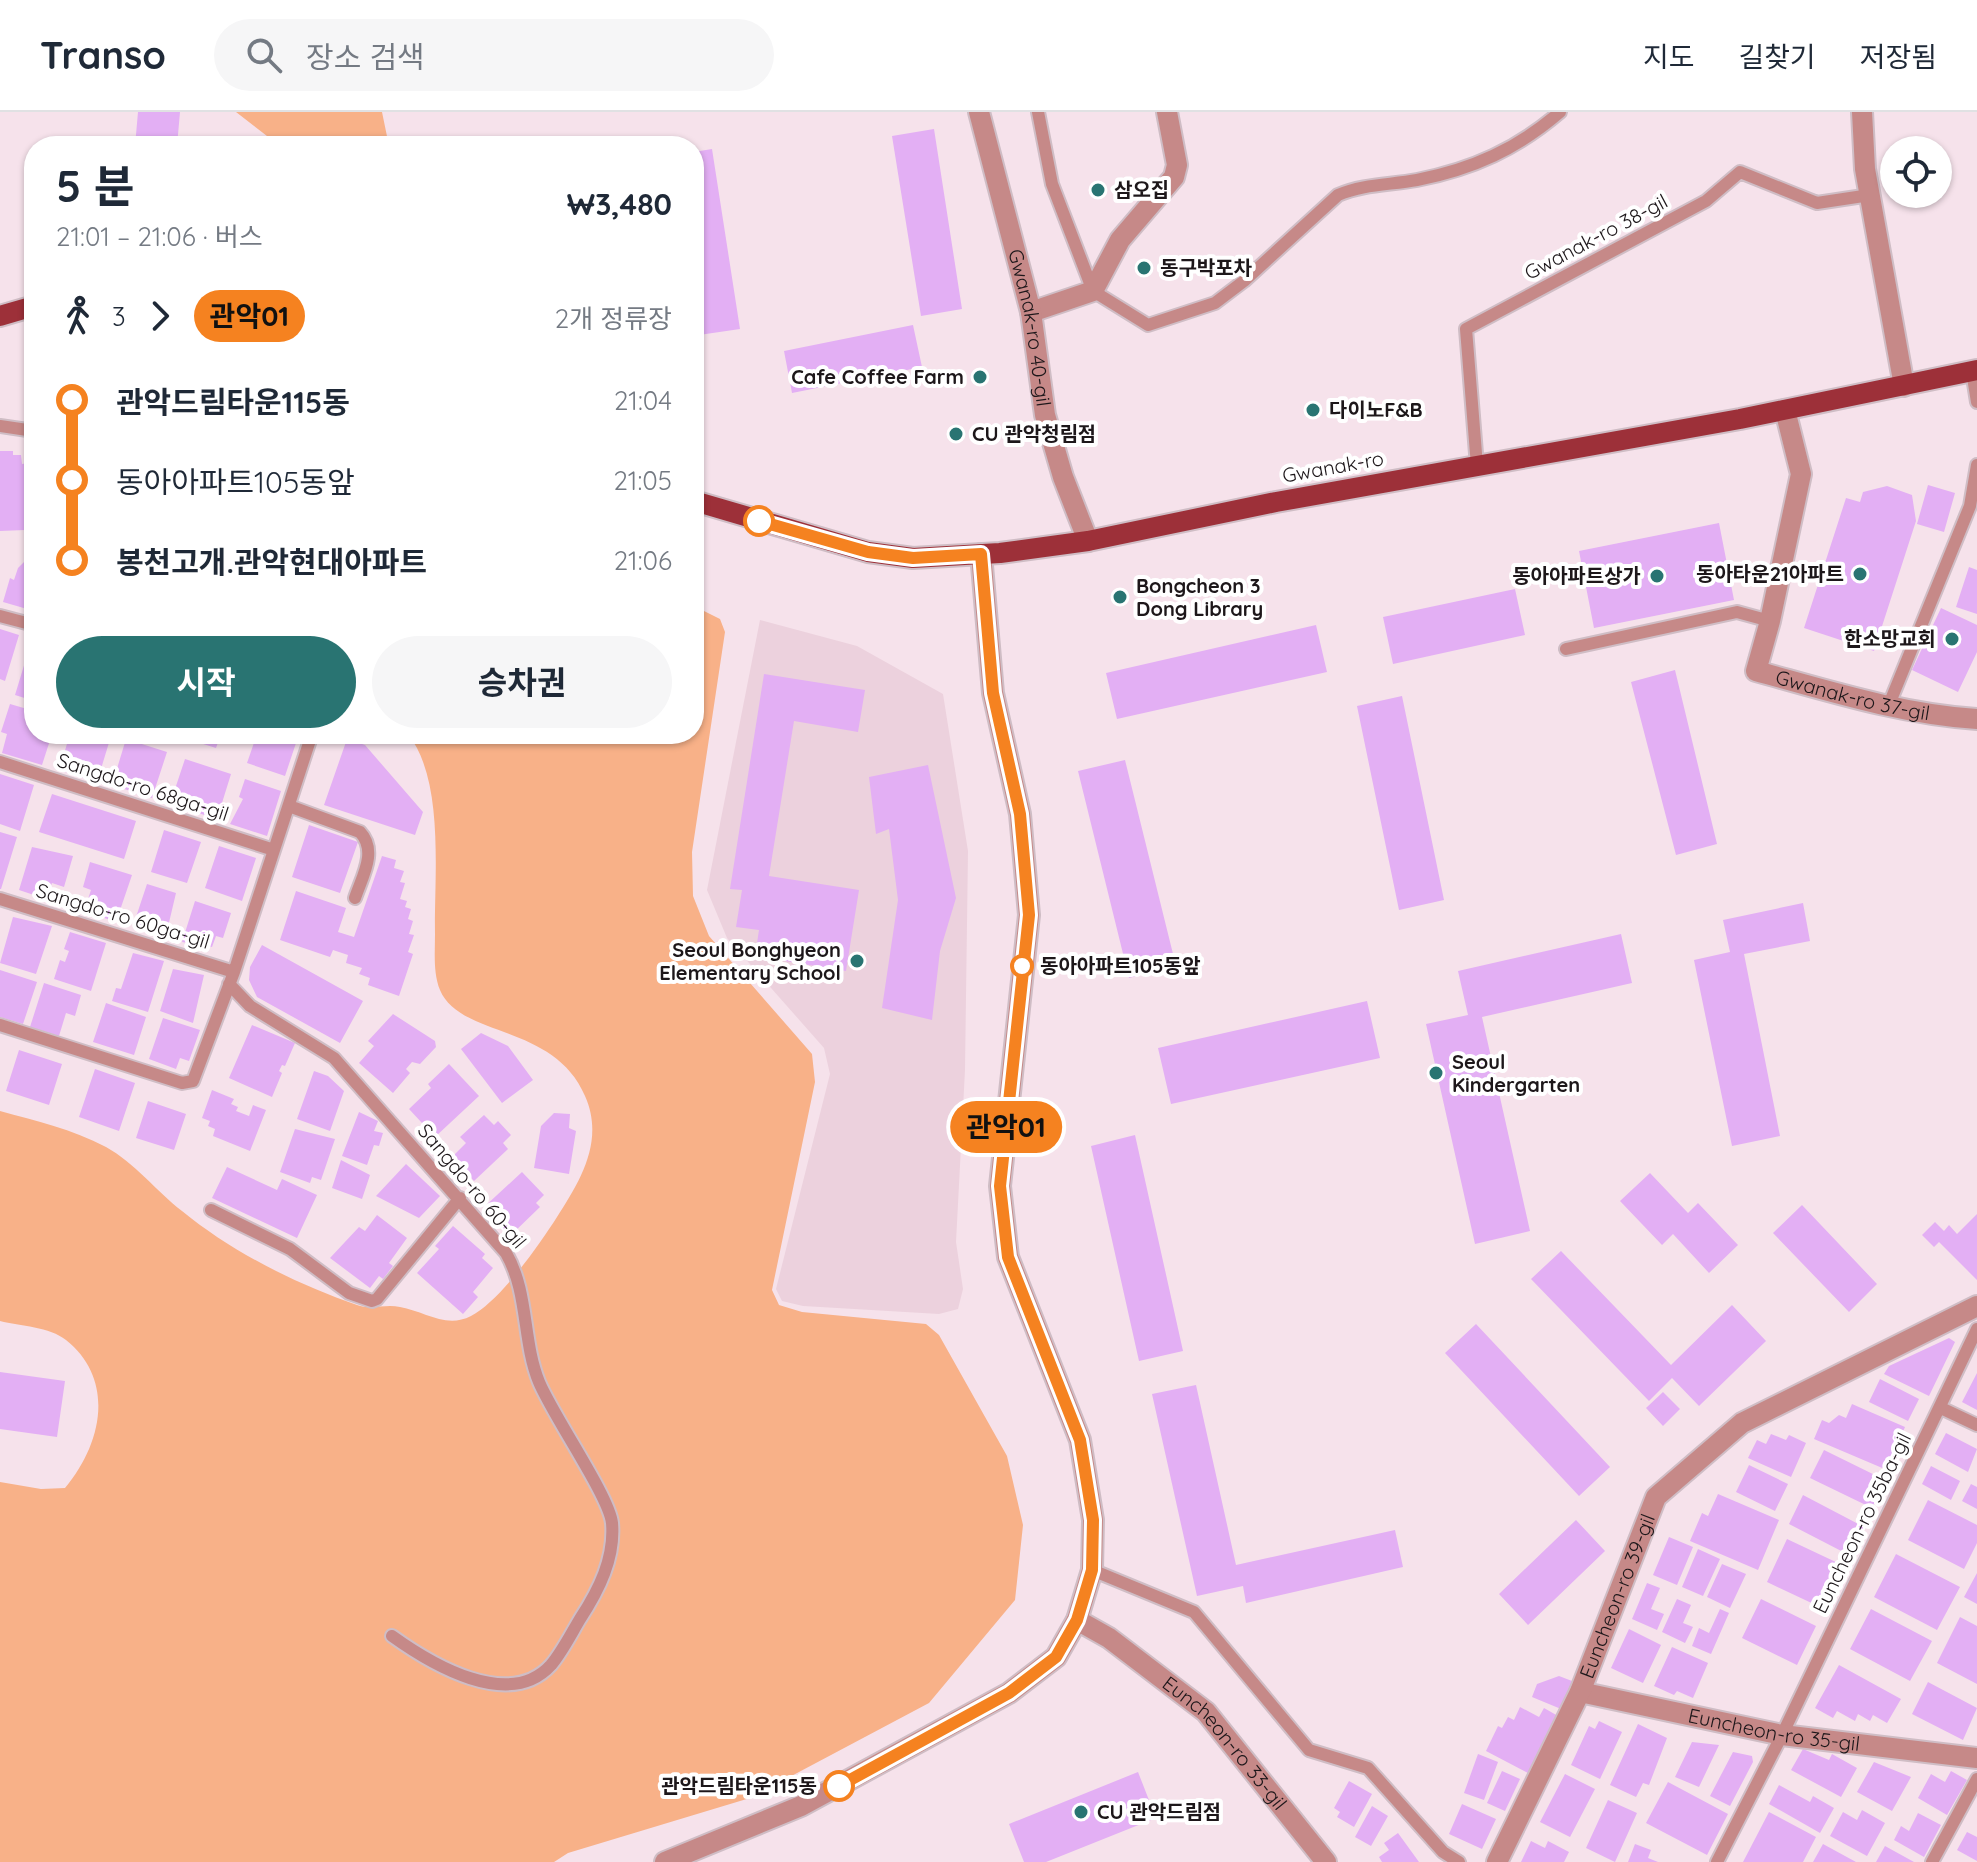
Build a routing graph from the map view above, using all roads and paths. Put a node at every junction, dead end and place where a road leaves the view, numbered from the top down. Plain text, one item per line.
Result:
1 (979, 112) edge
2 (1038, 112) edge
3 (1167, 112) edge
4 (1560, 112) edge
5 (1862, 112) edge
6 (1870, 195) junction
7 (1093, 291) junction
8 (24, 309) edge
9 (1031, 312) junction
10 (0, 316) edge
11 (1975, 370) edge
12 (1904, 386) junction
13 (1977, 402) edge
14 (1785, 410) junction
15 (0, 426) edge
16 (24, 430) edge
17 (1977, 465) edge
18 (1477, 466) junction
19 (704, 504) edge
20 (1088, 541) junction
21 (981, 554) junction
22 (0, 616) edge
23 (1770, 621) junction
24 (24, 622) edge
25 (1566, 649) dead end
26 (1888, 707) junction
27 (1977, 719) edge
28 (309, 744) edge
29 (0, 762) edge
30 (289, 806) junction
31 (274, 850) junction
32 (355, 898) dead end
33 (0, 899) edge
34 (234, 972) junction
35 (229, 984) junction
36 (0, 1025) edge
37 (460, 1198) junction
38 (211, 1210) dead end
39 (1977, 1306) edge
40 (1977, 1329) edge
41 (1941, 1408) junction
42 (1977, 1425) edge
43 (1092, 1570) junction
44 (1077, 1620) junction
45 (392, 1636) dead end
46 (1580, 1692) junction
47 (1782, 1735) junction
48 (1974, 1752) edge
49 (1977, 1779) edge
50 (665, 1862) edge
51 (1326, 1862) edge
52 (1459, 1862) edge
53 (1497, 1862) edge
54 (1717, 1862) edge
55 (1932, 1862) edge

1 - 9 street, Gwanak-ro 40-gil
2 - 7 lane
3 - 7 street
4 - 7 lane
5 - 6 street
6 - 12 street
6 - 18 lane, Gwanak-ro 38-gil
7 - 9 street
8 - 10 main road
9 - 20 street, Gwanak-ro 40-gil
11 - 12 main road, Gwanak-ro
11 - 13 lane, Gwanak-ro
12 - 14 main road, Gwanak-ro
14 - 18 main road, Gwanak-ro
14 - 23 street, Gwanak-ro 37-gil
15 - 16 lane
17 - 26 lane
18 - 20 main road, Gwanak-ro
19 - 21 main road, Gwanak-ro
20 - 21 main road, Gwanak-ro
21 - 43 street
22 - 24 lane
23 - 25 lane
23 - 26 street, Gwanak-ro 37-gil
26 - 27 street, Gwanak-ro 37-gil
28 - 30 lane
29 - 31 lane, Sangdo-ro 68ga-gil
30 - 31 lane
30 - 32 lane
31 - 34 lane
33 - 34 lane, Sangdo-ro 60ga-gil
34 - 35 lane
35 - 36 lane
35 - 37 lane, Sangdo-ro 60-gil
37 - 38 lane
37 - 45 lane, Sangdo-ro 60-gil
39 - 46 street, Euncheon-ro 39-gil
40 - 41 lane, Euncheon-ro 35ba-gil
41 - 42 lane
41 - 47 lane, Euncheon-ro 35ba-gil
43 - 44 street
43 - 52 lane
44 - 50 street
44 - 51 street, Euncheon-ro 33-gil
46 - 47 street, Euncheon-ro 35-gil
46 - 53 street, Euncheon-ro 39-gil
47 - 48 street, Euncheon-ro 35-gil
47 - 54 lane, Euncheon-ro 35ba-gil
49 - 55 lane

